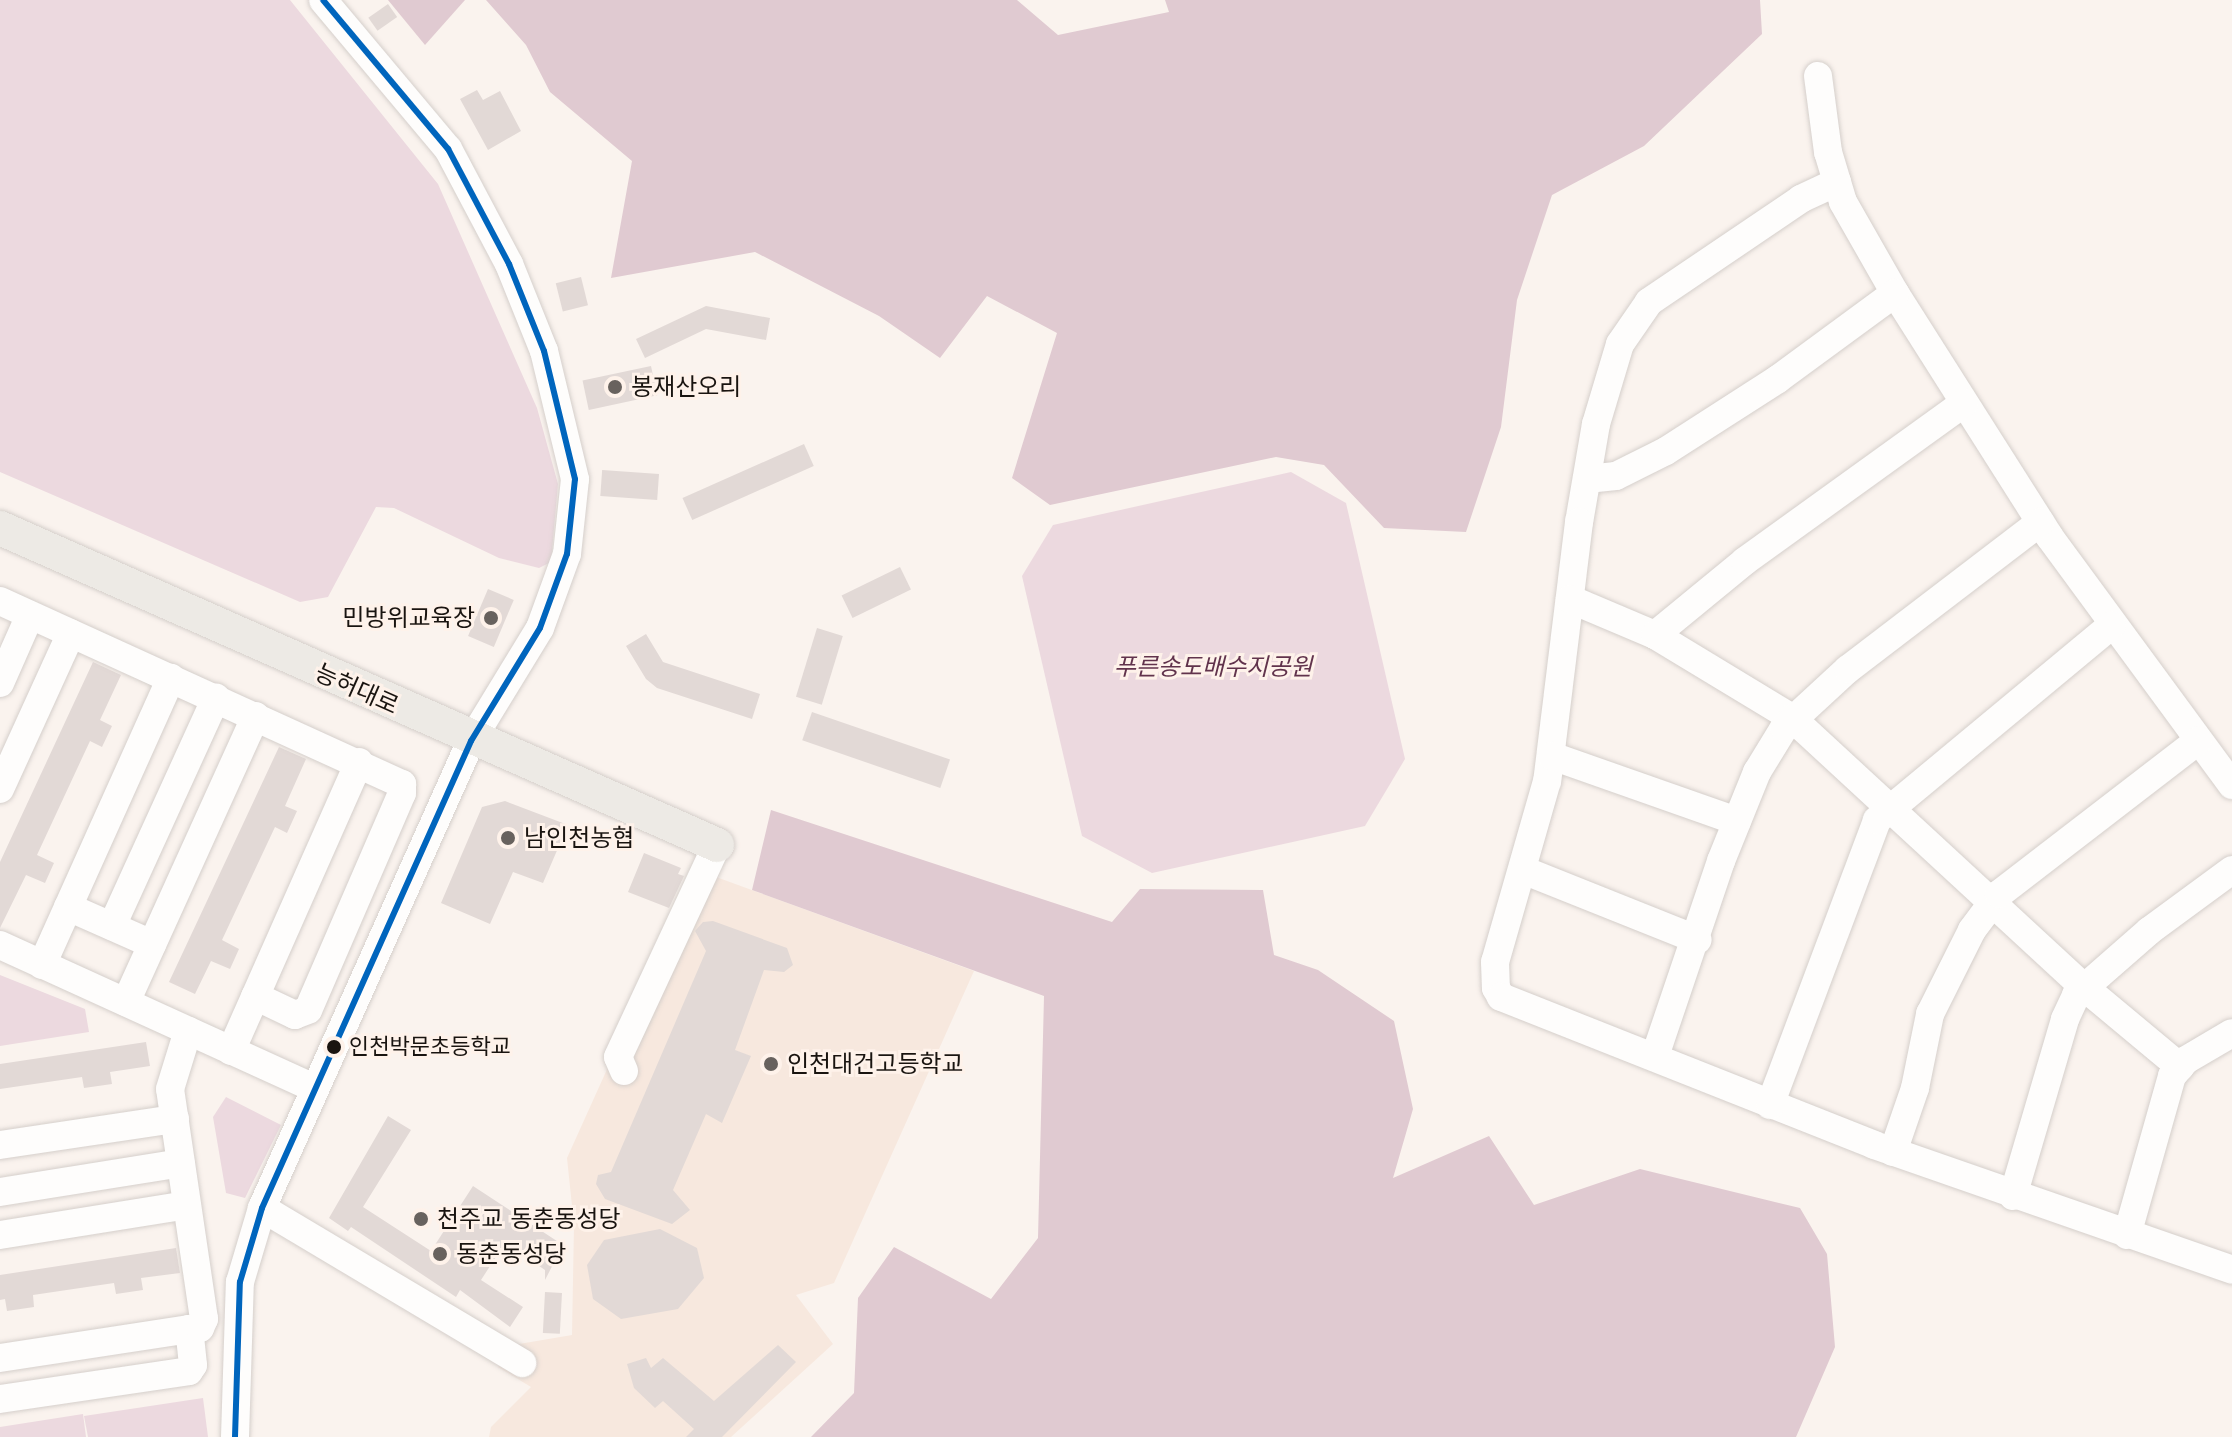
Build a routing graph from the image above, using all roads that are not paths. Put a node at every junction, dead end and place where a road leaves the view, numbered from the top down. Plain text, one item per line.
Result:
1 (323, 0) edge
2 (1818, 76) dead end
3 (1837, 182) junction
4 (1895, 293) junction
5 (1964, 403) junction
6 (1587, 479) junction
7 (2040, 522) junction
8 (0, 528) edge
9 (1570, 599) junction
10 (0, 601) edge
11 (30, 615) junction
12 (2112, 625) junction
13 (71, 633) junction
14 (1655, 635) junction
15 (171, 678) junction
16 (0, 683) edge
17 (216, 698) junction
18 (256, 716) junction
19 (1792, 718) junction
20 (471, 741) junction
21 (2198, 741) junction
22 (1552, 756) junction
23 (359, 762) junction
24 (2232, 785) edge
25 (0, 789) edge
26 (1893, 807) junction
27 (1737, 821) junction
28 (717, 845) joint
29 (1523, 870) junction
30 (2232, 870) edge
31 (1994, 901) junction
32 (68, 907) junction
33 (112, 926) junction
34 (1698, 940) junction
35 (152, 944) junction
36 (0, 945) edge
37 (42, 965) junction
38 (2084, 987) junction
39 (255, 996) junction
40 (126, 1002) junction
41 (188, 1031) junction
42 (2232, 1033) edge
43 (231, 1051) junction
44 (1655, 1056) junction
45 (2180, 1067) junction
46 (624, 1071) dead end
47 (314, 1088) junction
48 (1770, 1105) junction
49 (175, 1119) junction
50 (0, 1145) edge
51 (1893, 1152) junction
52 (181, 1163) junction
53 (0, 1192) edge
54 (2013, 1196) junction
55 (187, 1205) junction
56 (262, 1208) junction
57 (0, 1235) edge
58 (2127, 1235) junction
59 (2232, 1270) edge
60 (189, 1329) junction
61 (0, 1358) edge
62 (522, 1363) dead end
63 (0, 1399) edge
64 (235, 1437) edge

1 - 20 street
2 - 3 street
3 - 4 street
3 - 6 street
4 - 5 street
4 - 6 street
5 - 7 street
5 - 14 street
6 - 9 street
7 - 12 street
7 - 19 street
8 - 20 main road, 능허대로
9 - 14 street
9 - 22 street
10 - 11 street
11 - 13 street
11 - 16 street
12 - 21 street
12 - 26 street
13 - 15 street
13 - 25 street
14 - 19 street
15 - 17 street
15 - 32 street
17 - 18 street
17 - 33 street
18 - 23 street
18 - 35 street
19 - 26 street
19 - 27 street
20 - 28 main road, 능허대로
20 - 47 street
21 - 24 street
21 - 31 street
22 - 27 street
22 - 29 street
23 - 39 street
23 - 39 street
26 - 31 street
26 - 48 street
27 - 34 street
28 - 46 street
29 - 34 street
29 - 44 street
30 - 38 street
31 - 38 street
31 - 51 street
32 - 33 street
32 - 37 street
33 - 35 street
34 - 44 street
35 - 40 street
36 - 37 street
37 - 40 street
38 - 45 street
38 - 54 street
39 - 43 street
40 - 41 street
41 - 43 street
41 - 49 street
42 - 45 street
43 - 47 street
44 - 48 street
45 - 58 street
47 - 56 street
48 - 51 street
49 - 50 street
49 - 52 street
51 - 54 street
52 - 53 street
52 - 55 street
54 - 58 street
55 - 57 street
55 - 60 street
56 - 62 street
56 - 64 street
58 - 59 street
60 - 61 street
60 - 63 street

